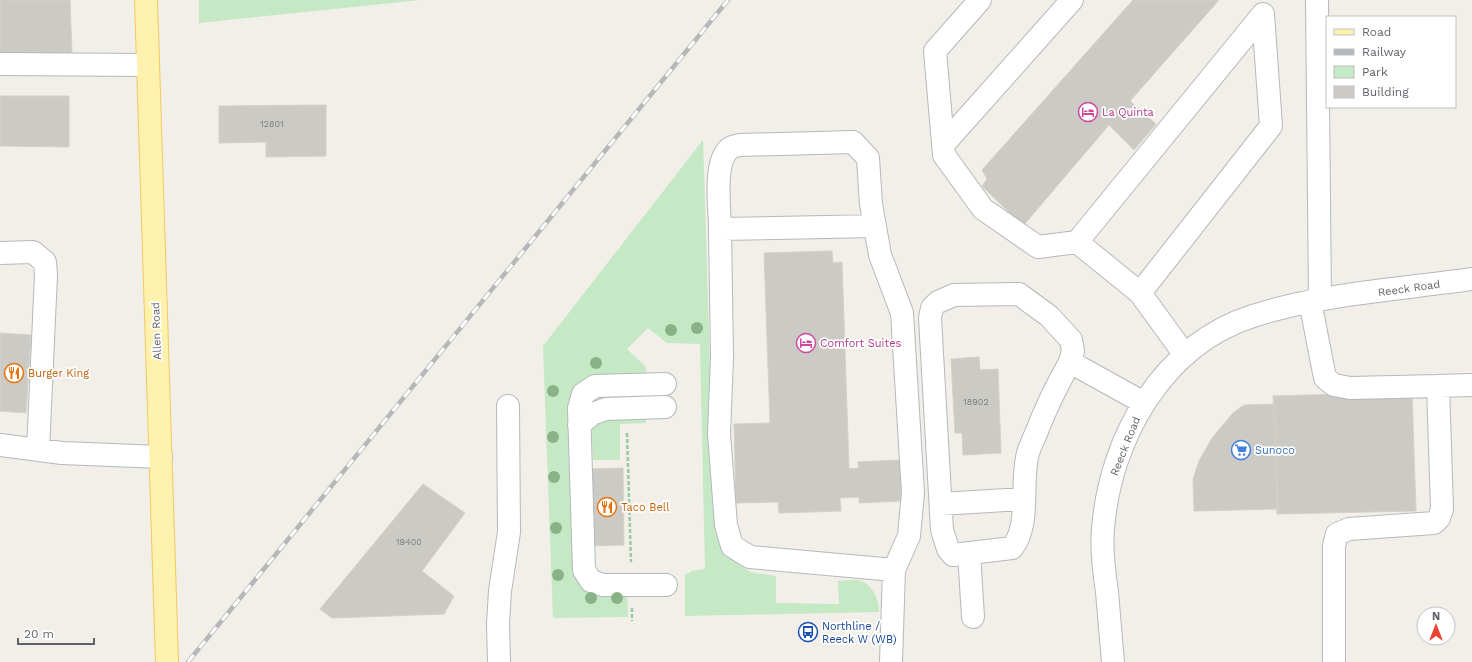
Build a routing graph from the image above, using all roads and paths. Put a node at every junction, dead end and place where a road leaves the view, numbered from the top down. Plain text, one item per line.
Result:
1 (146, 0) edge
2 (980, 0) edge
3 (1072, 0) edge
4 (1317, 0) edge
5 (1265, 7) edge
6 (0, 64) edge
7 (148, 65) junction
8 (943, 145) junction
9 (875, 226) junction
10 (720, 229) junction
11 (1077, 242) junction
12 (0, 253) edge
13 (1472, 279) edge
14 (1140, 293) junction
15 (1315, 301) junction
16 (1185, 355) junction
17 (1070, 362) junction
18 (665, 384) dead end
19 (1472, 385) edge
20 (1438, 386) junction
21 (1144, 403) junction
22 (508, 406) dead end
23 (665, 407) dead end
24 (579, 425) junction
25 (626, 426) dead end
26 (0, 445) edge
27 (38, 450) junction
28 (161, 457) junction
29 (1023, 499) junction
30 (941, 504) junction
31 (969, 553) junction
32 (631, 563) dead end
33 (894, 570) junction
34 (666, 585) dead end
35 (973, 617) dead end
36 (167, 662) edge
37 (499, 662) edge
38 (891, 662) edge
39 (1113, 662) edge
40 (1334, 662) edge

1 - 7 main road, Allen Road
2 - 8 street
3 - 8 street
4 - 15 street
5 - 11 street
5 - 14 street
6 - 7 street
7 - 28 main road, Allen Road
8 - 11 street
9 - 10 street
9 - 10 street
9 - 33 street
10 - 33 street
11 - 14 street
12 - 27 street
13 - 15 street, Reeck Road
14 - 16 street
15 - 16 street, Reeck Road
15 - 20 street
16 - 21 street, Reeck Road
17 - 21 street
17 - 29 street
17 - 30 street
18 - 24 street
19 - 20 street
20 - 40 street
21 - 39 street, Reeck Road
22 - 37 street
23 - 24 street
24 - 34 street
25 - 32 path
26 - 27 street
27 - 28 street
28 - 36 main road, Allen Road
29 - 30 street
29 - 31 street
30 - 31 street
31 - 35 street
33 - 38 street

